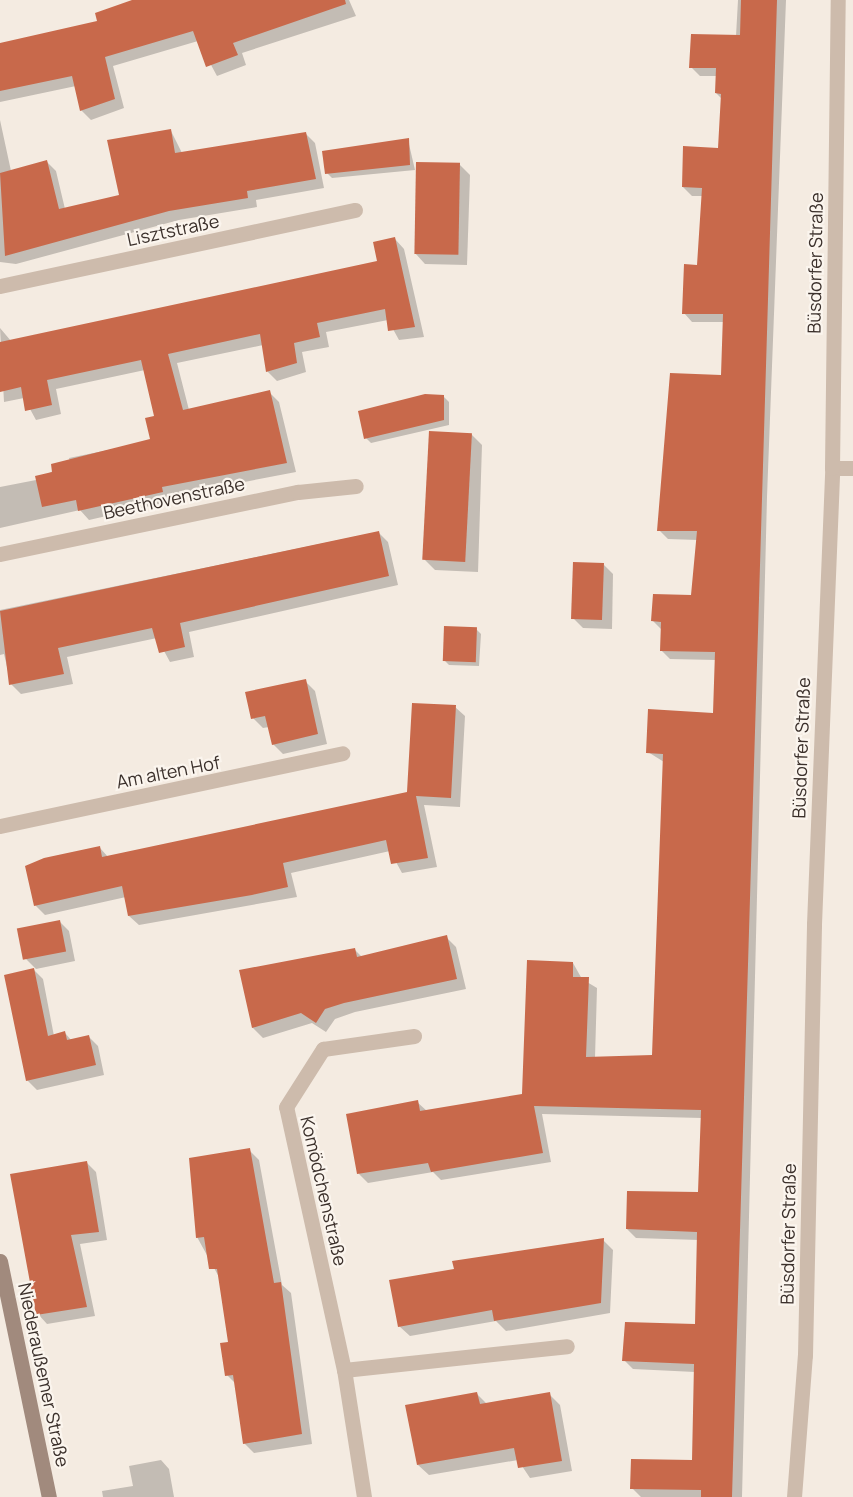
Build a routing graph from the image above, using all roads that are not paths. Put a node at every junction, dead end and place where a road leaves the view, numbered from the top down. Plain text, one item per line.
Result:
1 (838, 0) edge
2 (355, 210) dead end
3 (0, 286) edge
4 (832, 468) junction
5 (853, 468) edge
6 (356, 486) dead end
7 (0, 554) edge
8 (342, 753) dead end
9 (0, 826) edge
10 (414, 1036) dead end
11 (0, 1261) edge
12 (567, 1346) dead end
13 (344, 1370) junction
14 (49, 1497) edge
15 (364, 1497) edge
16 (794, 1497) edge

1 - 4 street, Büsdorfer Straße
2 - 3 street, Lisztstraße
4 - 5 street
4 - 16 street, Büsdorfer Straße
6 - 7 street, Beethovenstraße
8 - 9 street, Am alten Hof
10 - 13 street, Komödchenstraße
11 - 14 street, Niederaußemer Straße
12 - 13 street
13 - 15 street, Komödchenstraße

